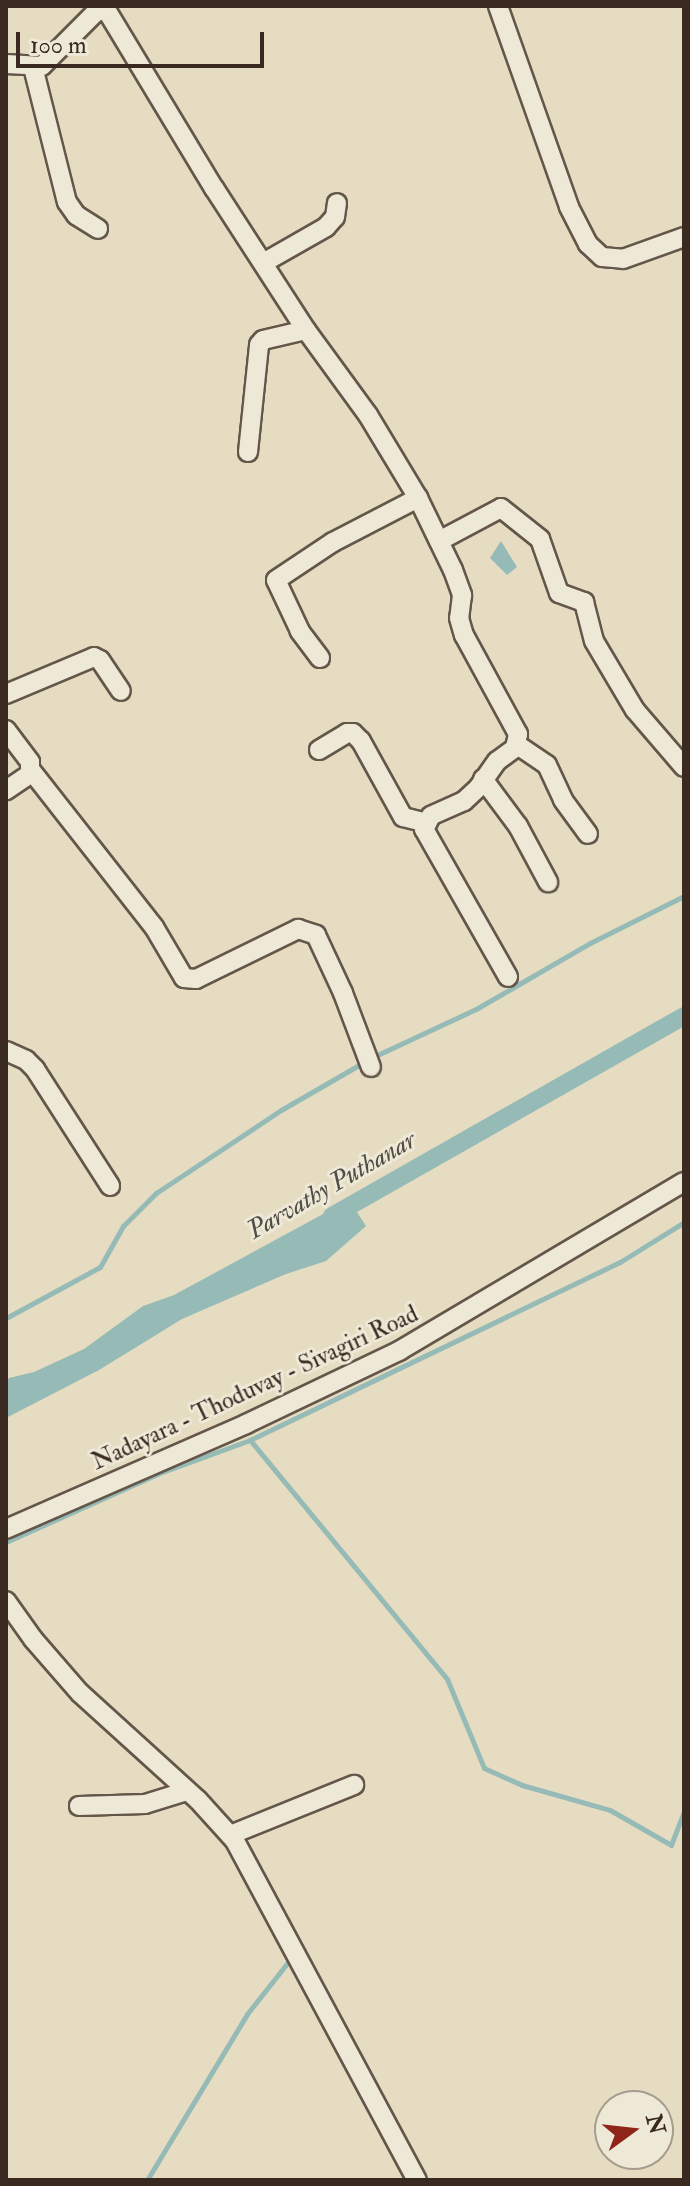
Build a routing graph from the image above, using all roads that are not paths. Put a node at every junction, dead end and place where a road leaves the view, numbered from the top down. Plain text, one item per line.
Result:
1 (498, 6) edge
2 (105, 7) edge
3 (6, 64) edge
4 (33, 67) junction
5 (337, 203) dead end
6 (98, 229) dead end
7 (684, 237) edge
8 (263, 263) junction
9 (306, 330) junction
10 (248, 452) dead end
11 (418, 498) junction
12 (439, 541) junction
13 (320, 658) dead end
14 (121, 691) dead end
15 (6, 694) edge
16 (6, 730) edge
17 (516, 744) junction
18 (319, 750) dead end
19 (684, 767) edge
20 (30, 769) junction
21 (483, 779) junction
22 (6, 790) edge
23 (427, 823) junction
24 (588, 834) dead end
25 (548, 882) dead end
26 (508, 977) dead end
27 (6, 1051) edge
28 (371, 1067) dead end
29 (684, 1182) edge
30 (110, 1186) dead end
31 (6, 1529) edge
32 (6, 1601) edge
33 (354, 1785) dead end
34 (187, 1791) junction
35 (79, 1806) dead end
36 (230, 1835) junction
37 (417, 2180) edge

1 - 7 street
2 - 4 street
2 - 8 street
3 - 4 street
4 - 6 street
5 - 8 street
8 - 9 street
9 - 10 street
9 - 11 street
11 - 12 street
11 - 13 street
12 - 17 street
12 - 19 street
14 - 15 street
16 - 20 street
17 - 21 street
17 - 24 street
18 - 23 street
20 - 22 street
20 - 28 street
21 - 23 street
21 - 25 street
23 - 26 street
27 - 30 street
29 - 31 street, Nadayara - Thoduvay - Sivagiri Road
32 - 34 street
33 - 36 street
34 - 35 street
34 - 36 street
36 - 37 street

